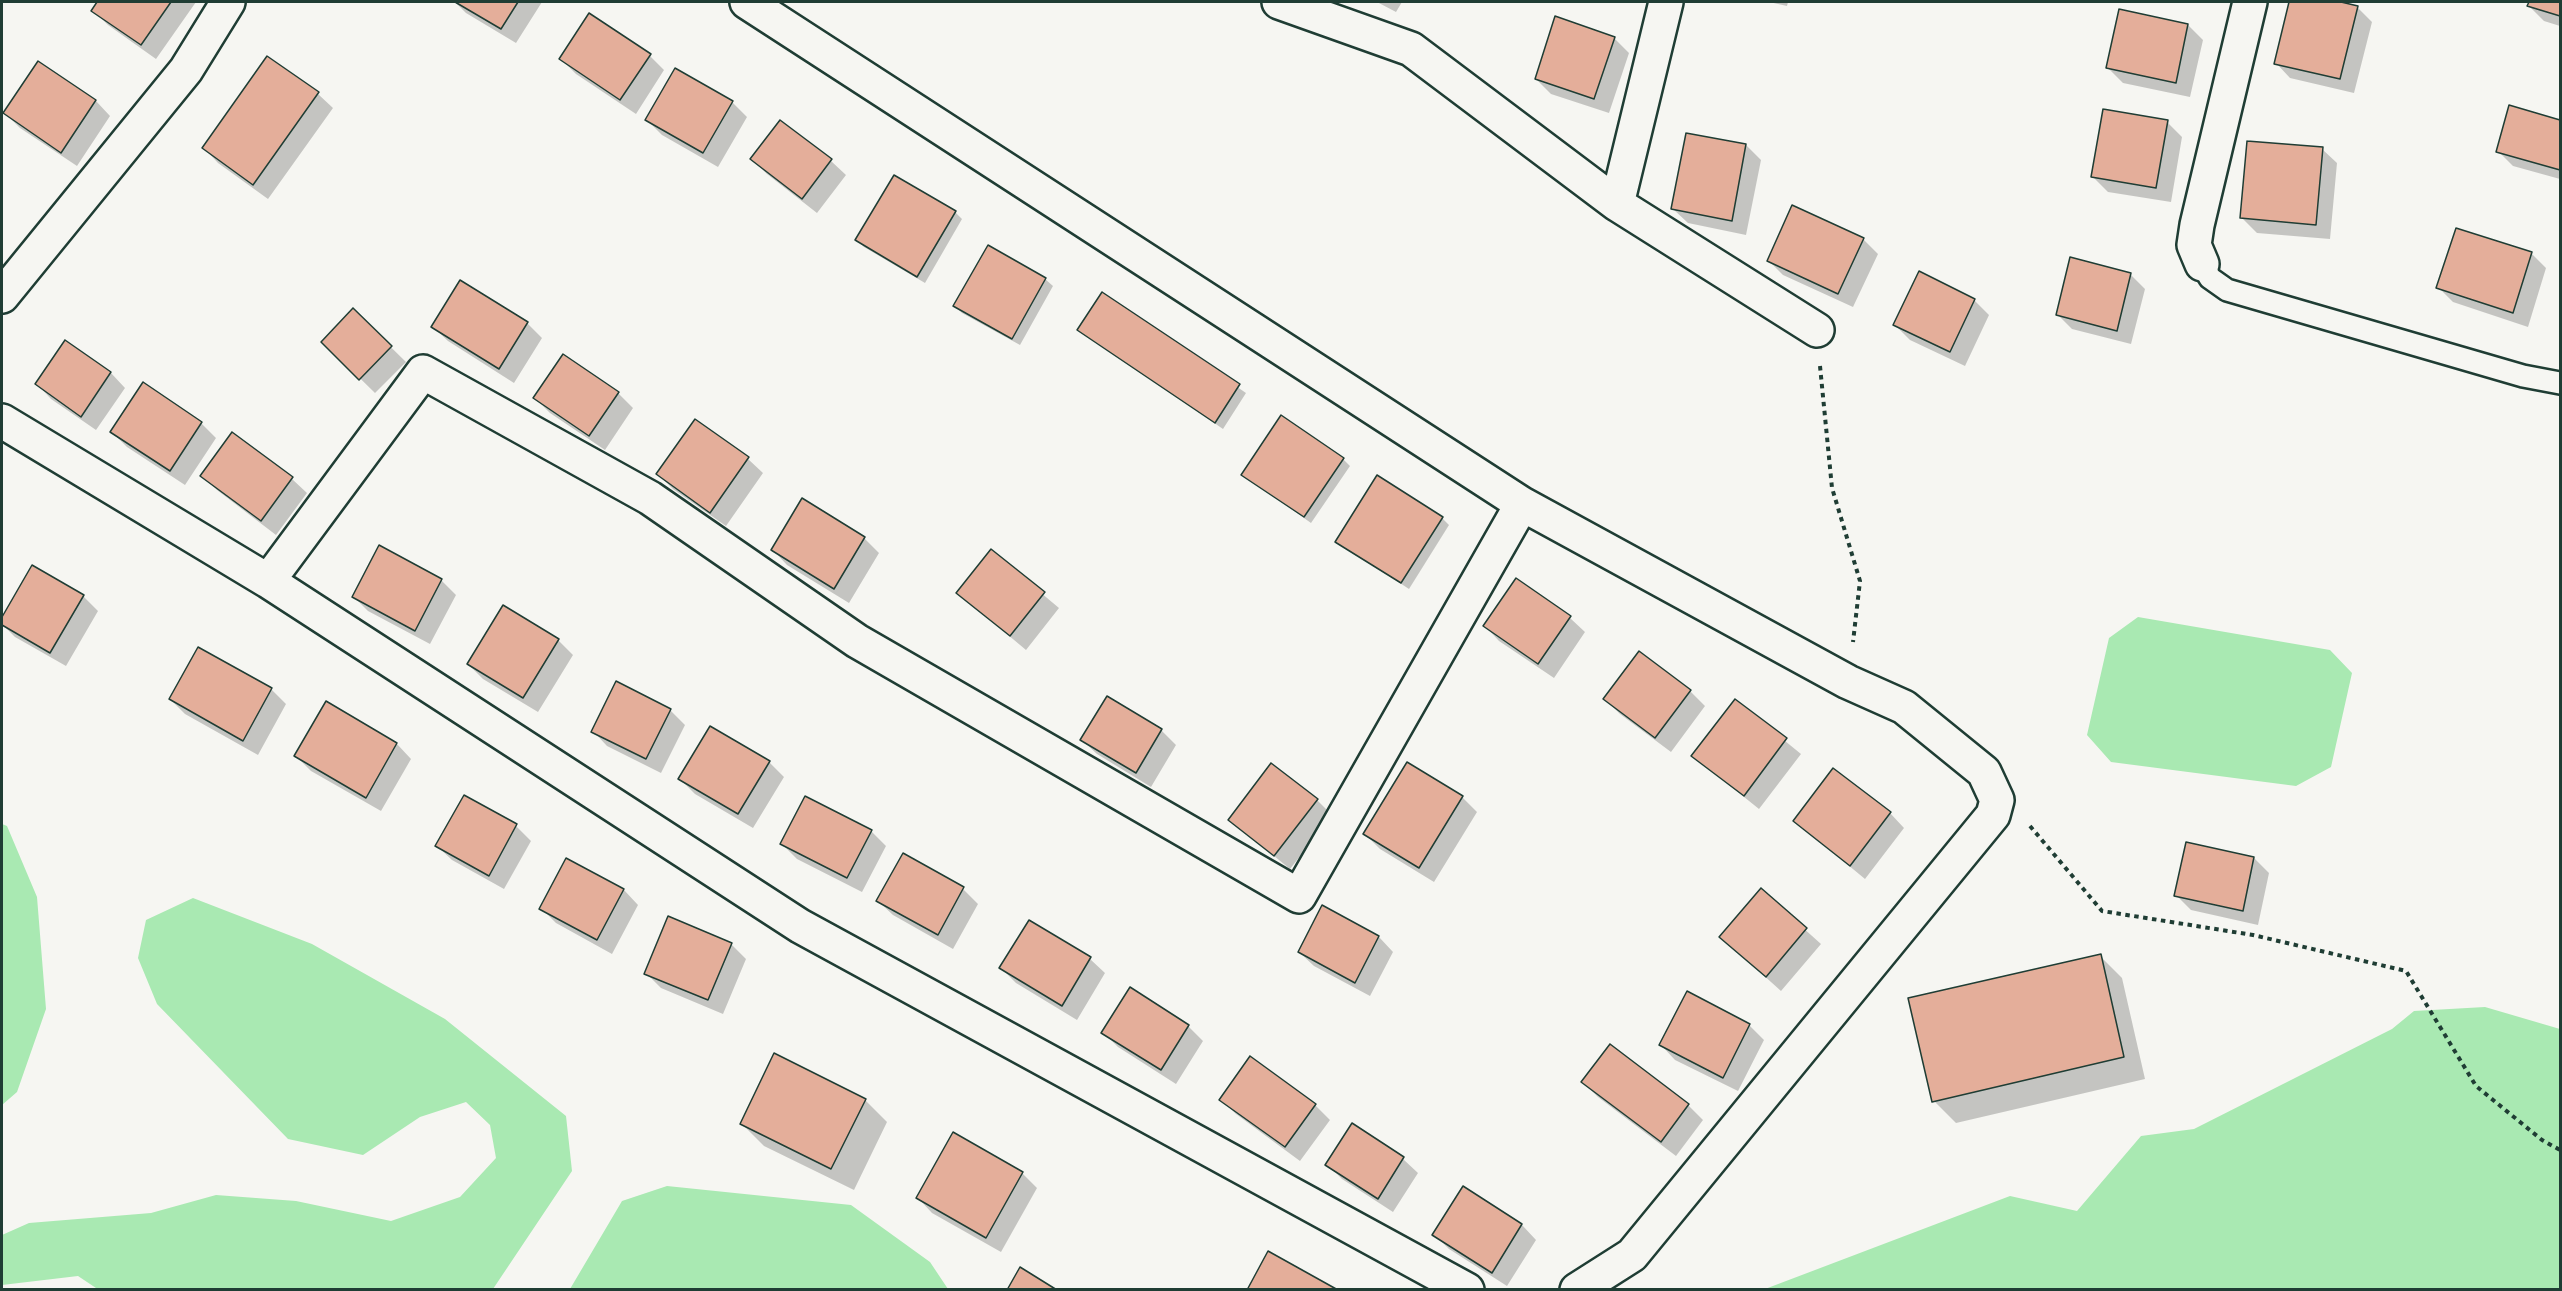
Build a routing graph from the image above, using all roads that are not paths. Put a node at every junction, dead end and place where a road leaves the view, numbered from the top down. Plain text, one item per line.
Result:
1 (228, 2) edge
2 (747, 2) edge
3 (1279, 2) edge
4 (1666, 2) edge
5 (2250, 2) edge
6 (1617, 204) junction
7 (2202, 264) joint
8 (2, 296) edge
9 (1817, 330) road end
10 (2560, 383) edge
11 (2, 421) edge
12 (1522, 504) junction
13 (268, 581) junction
14 (1467, 1290) edge
15 (1577, 1290) edge

1 - 8 street
2 - 12 street
3 - 6 street
4 - 6 street
5 - 7 street
6 - 9 street
7 - 10 lane
11 - 13 street
12 - 13 street
12 - 15 street
13 - 14 street

